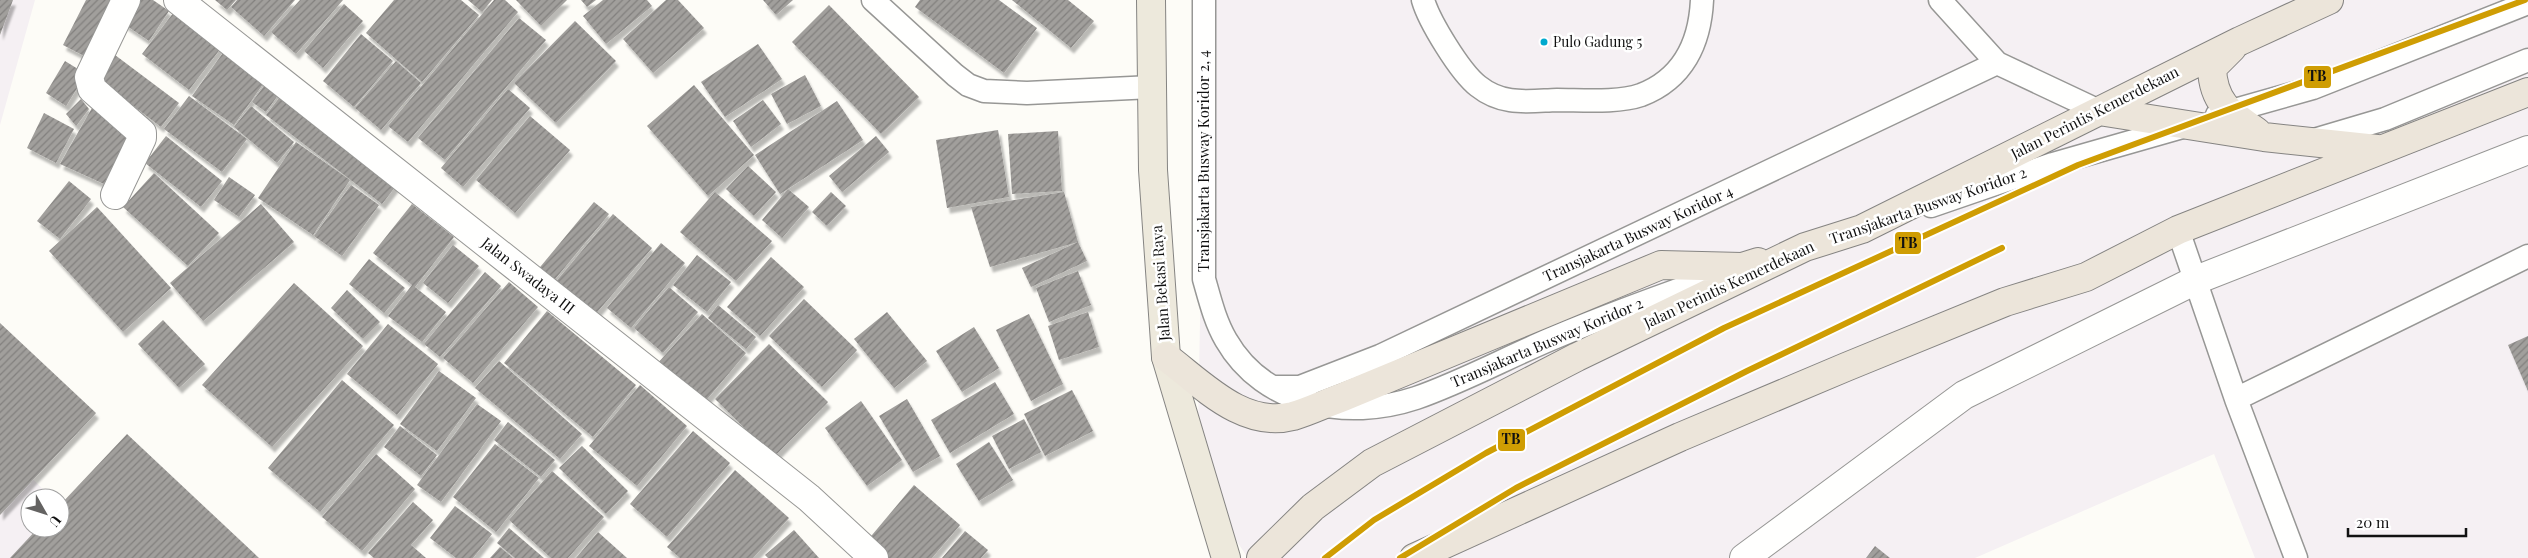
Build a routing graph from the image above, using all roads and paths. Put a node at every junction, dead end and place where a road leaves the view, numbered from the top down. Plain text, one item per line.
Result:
1 (126, 0) edge
2 (178, 0) edge
3 (873, 0) edge
4 (1151, 0) edge
5 (1204, 0) edge
6 (1423, 0) edge
7 (1702, 0) edge
8 (1940, 0) edge
9 (2329, 0) edge
10 (2528, 3) edge
11 (2240, 41) junction
12 (2528, 60) edge
13 (1997, 62) junction
14 (1152, 87) junction
15 (2528, 92) edge
16 (2099, 111) junction
17 (2227, 112) junction
18 (2191, 124) junction
19 (2264, 137) junction
20 (2305, 142) junction
21 (2383, 149) junction
22 (2528, 150) edge
23 (115, 195) dead end
24 (1862, 229) junction
25 (2178, 230) junction
26 (1805, 247) junction
27 (2528, 256) edge
28 (1742, 267) joint
29 (2196, 280) junction
30 (1166, 357) junction
31 (1274, 387) junction
32 (2236, 400) junction
33 (1319, 406) junction
34 (874, 558) edge
35 (1226, 558) edge
36 (1261, 558) edge
37 (1414, 558) edge
38 (1744, 558) edge
39 (2296, 558) edge

1 - 23 street
2 - 34 street, Jalan Swadaya III
3 - 14 lane
4 - 14 main road, Jalan Bekasi Raya
5 - 31 lane, Transjakarta Busway Koridor 2, 4
6 - 7 lane
8 - 13 lane
9 - 11 highway, Jalan Perintis Kemerdekaan
10 - 17 lane, Transjakarta Busway Koridor 2
11 - 16 highway, Jalan Perintis Kemerdekaan
11 - 17 highway
12 - 20 lane
13 - 16 lane
13 - 31 lane, Transjakarta Busway Koridor 4
14 - 30 main road, Jalan Bekasi Raya
15 - 21 highway
16 - 18 highway
16 - 24 highway, Jalan Perintis Kemerdekaan
17 - 18 lane, Transjakarta Busway Koridor 2
17 - 19 highway
18 - 19 highway
18 - 24 lane, Transjakarta Busway Koridor 2
19 - 20 highway
20 - 21 highway
21 - 25 highway
22 - 29 street
24 - 26 lane, Transjakarta Busway Koridor 2
25 - 29 lane
25 - 37 highway
26 - 28 lane, Transjakarta Busway Koridor 2
26 - 36 highway, Jalan Perintis Kemerdekaan
27 - 32 lane
28 - 33 highway
29 - 32 lane
29 - 38 street
30 - 33 highway
30 - 35 main road, Jalan Bekasi Raya
31 - 33 lane
32 - 39 lane

